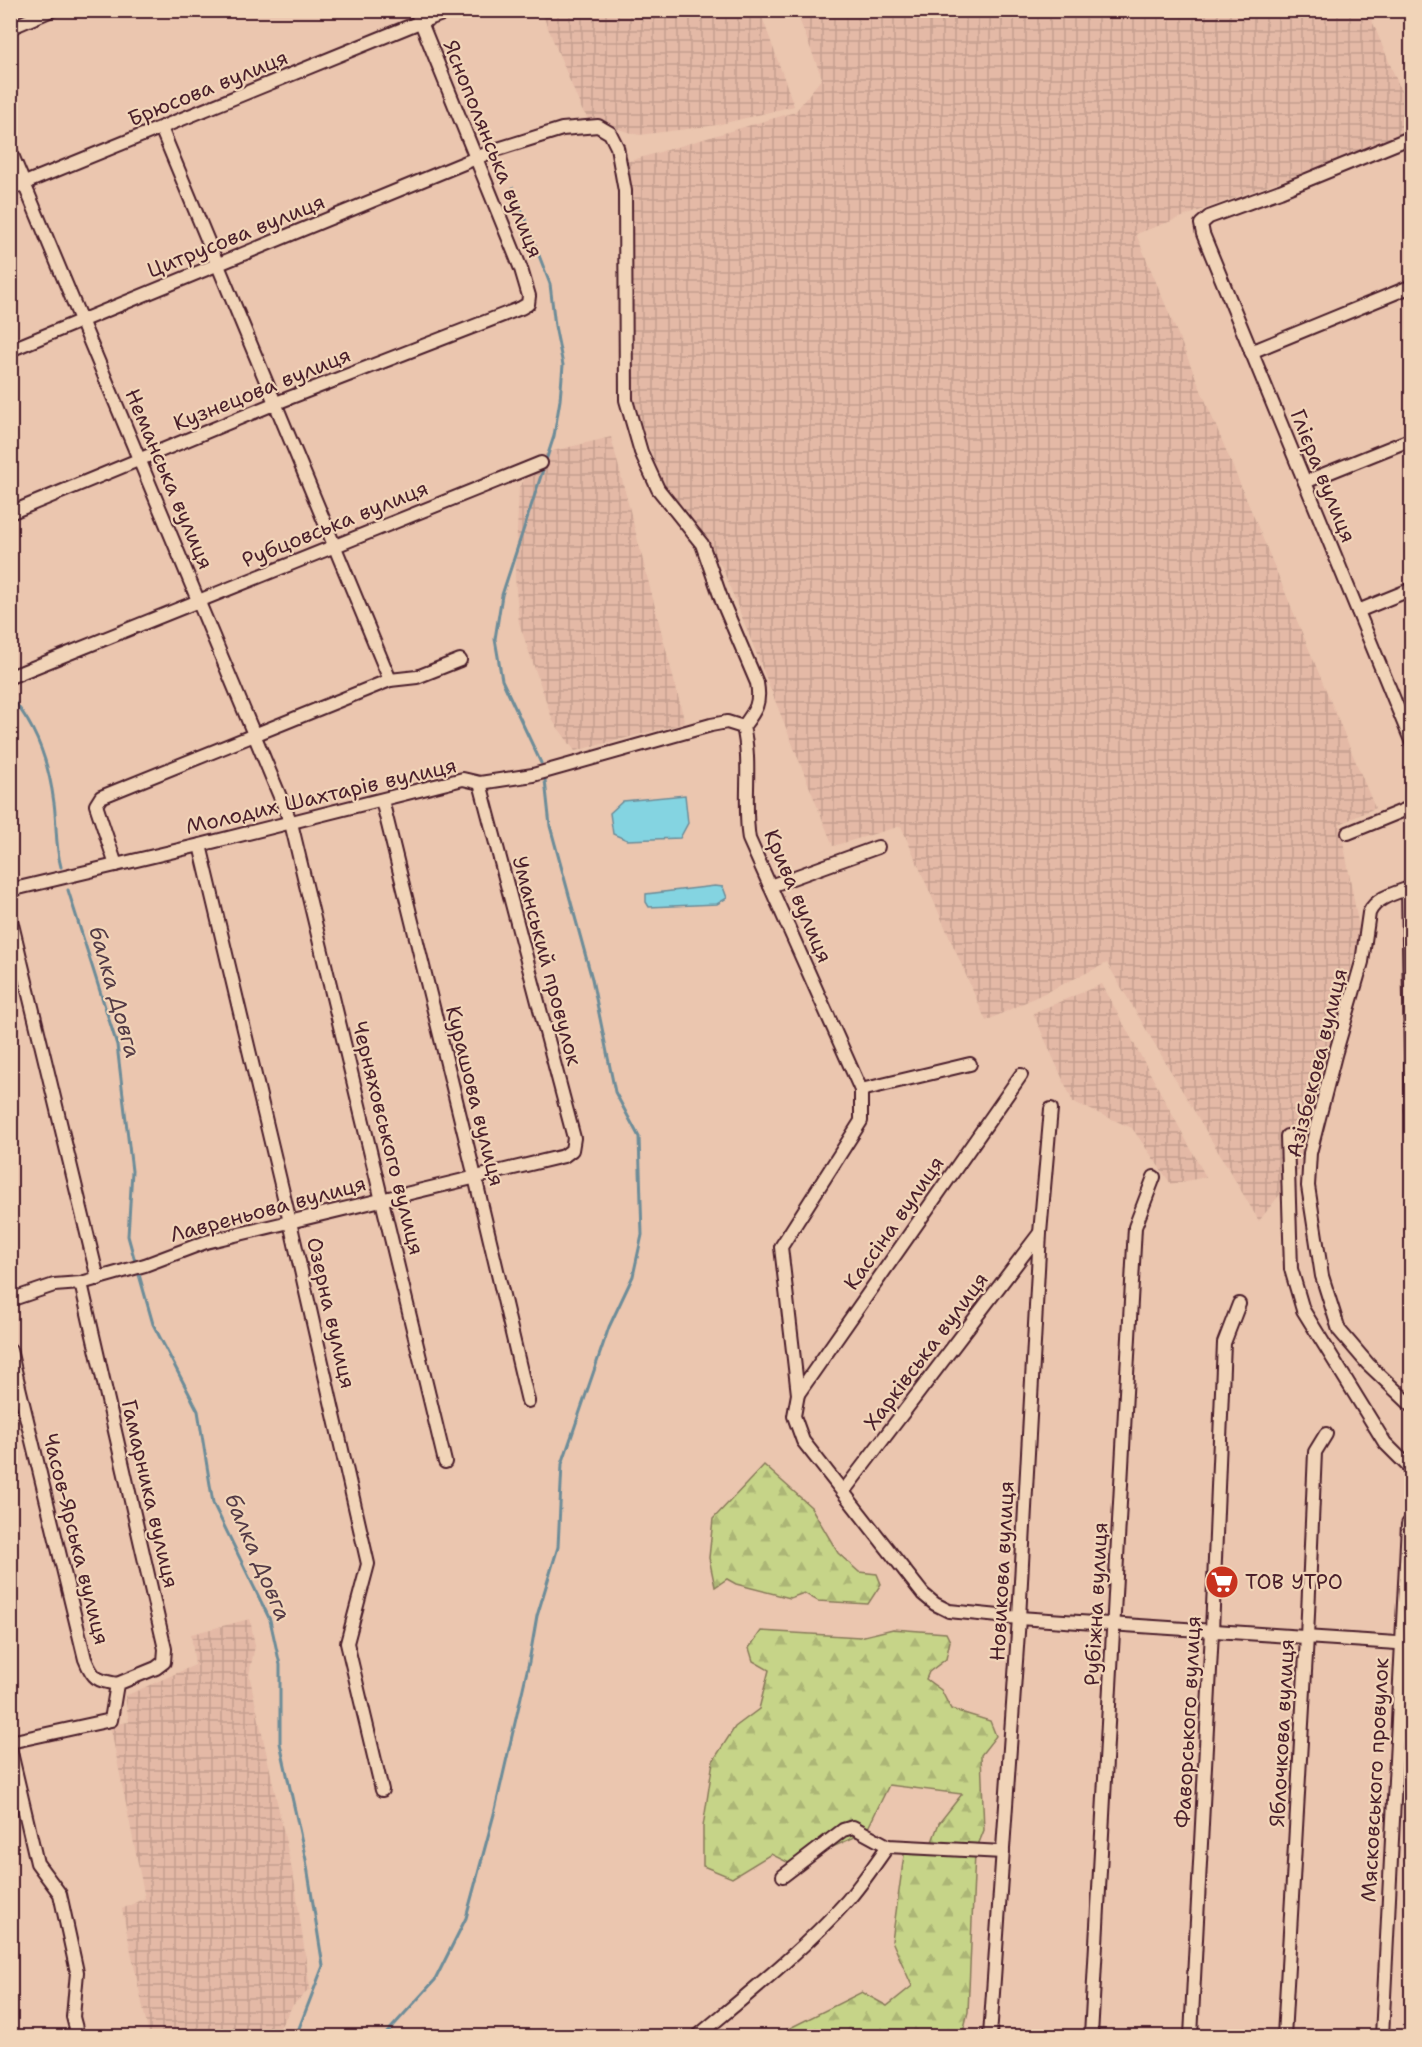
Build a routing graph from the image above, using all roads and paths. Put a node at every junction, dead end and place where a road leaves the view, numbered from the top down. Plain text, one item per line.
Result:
1 (52, 10) edge
2 (453, 10) edge
3 (418, 16) edge
4 (10, 28) edge
5 (161, 128) junction
6 (1412, 136) edge
7 (10, 150) edge
8 (476, 159) junction
9 (24, 183) junction
10 (10, 189) edge
11 (217, 265) junction
12 (1412, 286) edge
13 (528, 304) joint
14 (82, 321) junction
15 (10, 350) edge
16 (1251, 352) junction
17 (276, 403) junction
18 (1412, 438) edge
19 (140, 459) junction
20 (541, 463) dead end
21 (1305, 482) junction
22 (10, 513) edge
23 (335, 546) junction
24 (1412, 589) edge
25 (198, 600) junction
26 (1358, 611) junction
27 (460, 660) dead end
28 (10, 677) edge
29 (390, 680) junction
30 (743, 727) junction
31 (254, 734) junction
32 (1412, 743) edge
33 (480, 783) junction
34 (382, 800) junction
35 (1412, 807) edge
36 (291, 823) junction
37 (1348, 833) dead end
38 (200, 845) junction
39 (878, 847) dead end
40 (116, 865) junction
41 (770, 886) junction
42 (1410, 887) edge
43 (10, 890) edge
44 (10, 916) edge
45 (970, 1064) dead end
46 (1022, 1075) dead end
47 (861, 1090) junction
48 (1411, 1104) edge
49 (1051, 1109) dead end
50 (1412, 1110) edge
51 (1287, 1136) dead end
52 (572, 1150) joint
53 (475, 1177) junction
54 (1154, 1178) dead end
55 (383, 1200) junction
56 (290, 1222) junction
57 (1040, 1233) junction
58 (98, 1279) junction
59 (81, 1283) junction
60 (10, 1300) edge
61 (1239, 1304) dead end
62 (10, 1350) edge
63 (798, 1394) junction
64 (528, 1401) dead end
65 (1412, 1407) edge
66 (1326, 1434) dead end
67 (445, 1462) dead end
68 (1412, 1470) edge
69 (843, 1492) junction
70 (1408, 1524) dead end
71 (1019, 1618) junction
72 (1114, 1625) junction
73 (1212, 1631) junction
74 (1307, 1637) junction
75 (1407, 1644) edge
76 (117, 1684) junction
77 (10, 1742) edge
78 (10, 1748) edge
79 (382, 1790) dead end
80 (888, 1845) junction
81 (1003, 1852) junction
82 (783, 1876) dead end
83 (78, 2037) edge
84 (698, 2037) edge
85 (990, 2037) edge
86 (1091, 2037) edge
87 (1191, 2037) edge
88 (1284, 2037) edge
89 (1382, 2037) edge

1 - 4 street
2 - 3 street, Брюсова вулиця
3 - 5 street, Брюсова вулиця
3 - 8 street, Яснополянська вулиця
5 - 9 street, Брюсова вулиця
5 - 11 street
6 - 16 street, Глієра вулиця
7 - 9 street, Неманська вулиця
8 - 11 street, Цитрусова вулиця
8 - 13 street, Яснополянська вулиця
8 - 30 street, Цитрусова вулиця
9 - 10 street, Брюсова вулиця
9 - 14 street, Неманська вулиця
11 - 14 street, Цитрусова вулиця
11 - 17 street
12 - 16 street
13 - 17 street, Кузнецова вулиця
14 - 15 street, Цитрусова вулиця
14 - 19 street, Неманська вулиця
16 - 21 street, Глієра вулиця
17 - 19 street, Кузнецова вулиця
17 - 23 street
18 - 21 street
19 - 22 street, Кузнецова вулиця
19 - 25 street, Неманська вулиця
20 - 23 street, Рубцовська вулиця
21 - 26 street, Глієра вулиця
23 - 25 street, Рубцовська вулиця
23 - 29 street
24 - 26 street
25 - 28 street, Рубцовська вулиця
25 - 31 street, Неманська вулиця
26 - 32 street, Глієра вулиця
27 - 29 street
29 - 31 street
30 - 33 street, Молодих Шахтарів вулиця
30 - 41 street, Крива вулиця
31 - 36 street, Неманська вулиця
31 - 40 street
33 - 34 street, Молодих Шахтарів вулиця
33 - 52 street, Уманський провулок
34 - 36 street, Молодих Шахтарів вулиця
34 - 53 street, Курашова вулиця
35 - 37 street
36 - 38 street, Молодих Шахтарів вулиця
36 - 55 street, Черняховського вулиця
38 - 40 street, Молодих Шахтарів вулиця
38 - 56 street, Озерна вулиця
39 - 41 street
40 - 43 street, Молодих Шахтарів вулиця
41 - 47 street, Крива вулиця
42 - 48 street
42 - 65 street, Азізбекова вулиця
44 - 58 street
45 - 47 street
46 - 63 street, Кассіна вулиця
47 - 63 street, Крива вулиця
48 - 50 street
49 - 57 street, Новикова вулиця
51 - 68 street
52 - 53 street, Лавреньова вулиця
53 - 55 street, Лавреньова вулиця
53 - 64 street, Курашова вулиця
54 - 72 street, Рубіжна вулиця
55 - 56 street, Лавреньова вулиця
55 - 67 street, Черняховського вулиця
56 - 58 street, Лавреньова вулиця
56 - 79 street, Озерна вулиця
57 - 69 street, Харківська вулиця
57 - 71 street, Новикова вулиця
58 - 59 street, Лавреньова вулиця
59 - 60 street, Лавреньова вулиця
59 - 76 street, Гамарника вулиця
61 - 73 street, Фаворського вулиця
62 - 76 street, Часов-Ярська вулиця
63 - 69 street
66 - 74 street, Яблочкова вулиця
69 - 71 street
70 - 75 street, Мясковського провулок
71 - 72 street
71 - 81 street, Новикова вулиця
72 - 73 street
72 - 86 street, Рубіжна вулиця
73 - 74 street
73 - 87 street, Фаворського вулиця
74 - 75 street
74 - 88 street, Яблочкова вулиця
75 - 89 street, Мясковського провулок
76 - 77 street
78 - 83 street
80 - 81 street
80 - 82 street
80 - 84 street
81 - 85 street, Новикова вулиця

